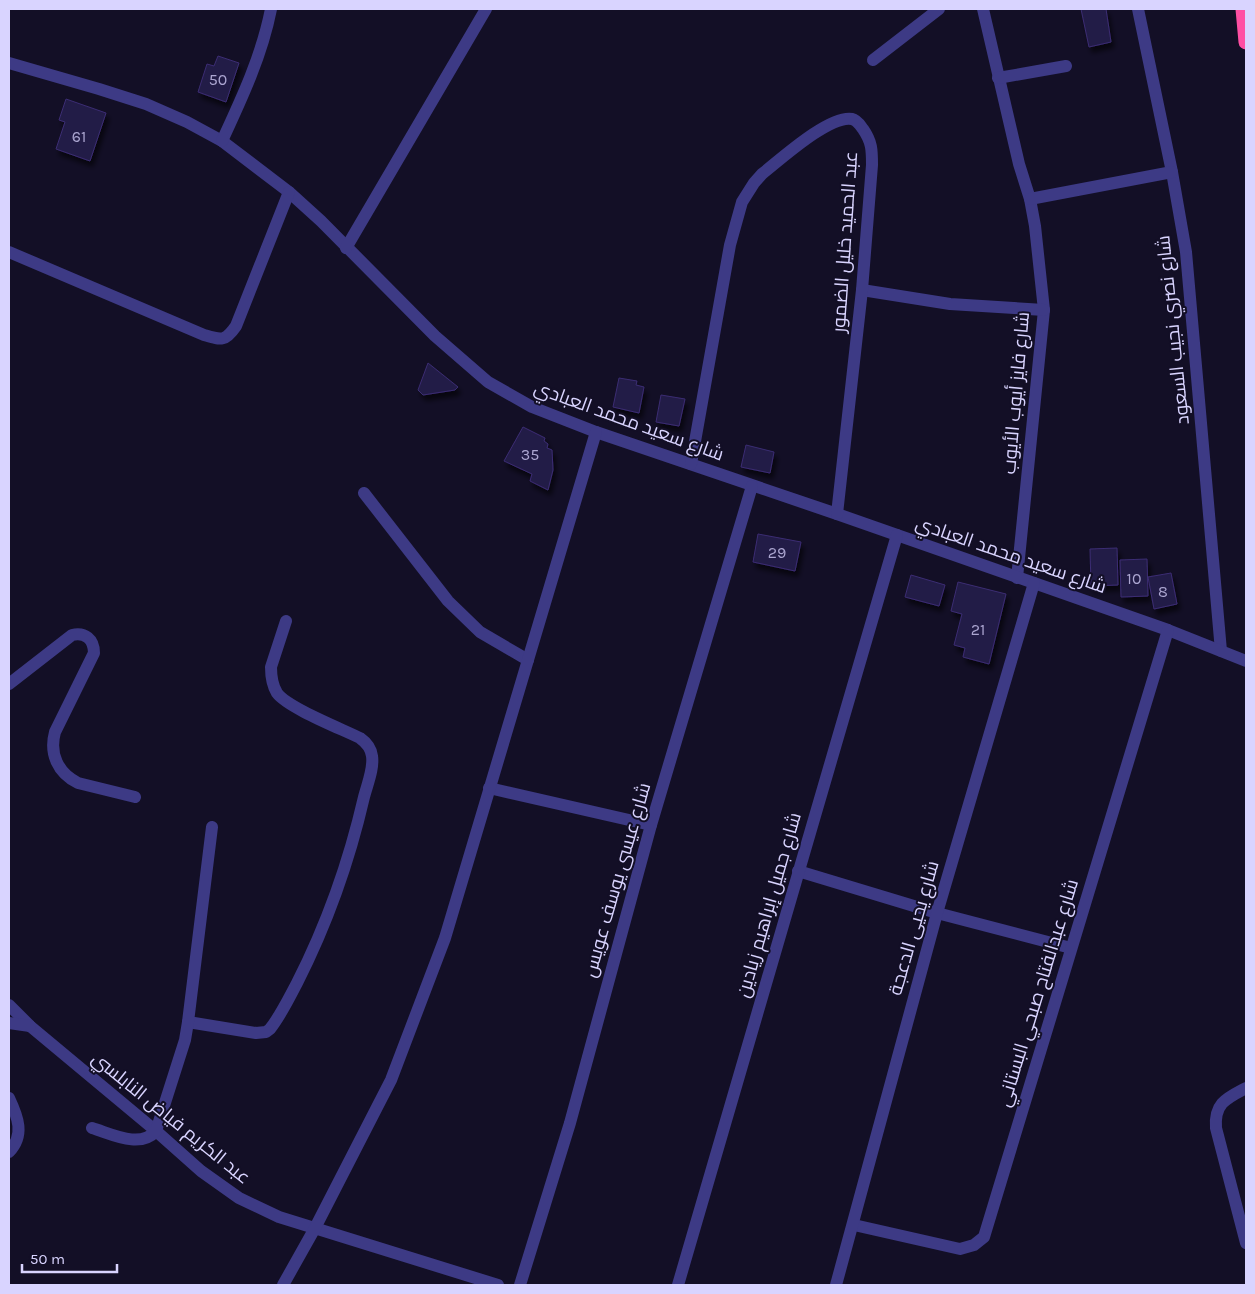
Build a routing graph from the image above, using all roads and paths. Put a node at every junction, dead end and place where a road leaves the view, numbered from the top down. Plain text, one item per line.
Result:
1 (271, 9) edge
2 (486, 9) edge
3 (939, 9) edge
4 (983, 9) edge
5 (1138, 9) edge
6 (1243, 9) edge
7 (1246, 42) edge
8 (873, 60) dead end
9 (9, 63) edge
10 (1066, 66) dead end
11 (998, 78) junction
12 (222, 141) junction
13 (1172, 172) junction
14 (289, 192) junction
15 (1030, 199) junction
16 (346, 248) junction
17 (9, 252) edge
18 (862, 290) junction
19 (1044, 310) junction
20 (596, 432) junction
21 (691, 464) junction
22 (752, 486) junction
23 (364, 493) dead end
24 (837, 514) junction
25 (897, 535) junction
26 (1017, 578) junction
27 (1034, 583) junction
28 (286, 621) dead end
29 (1168, 630) junction
30 (1225, 652) junction
31 (1246, 652) edge
32 (528, 660) junction
33 (1246, 661) edge
34 (9, 684) edge
35 (489, 788) junction
36 (135, 797) dead end
37 (651, 826) junction
38 (212, 828) dead end
39 (798, 871) junction
40 (937, 912) junction
41 (1071, 948) junction
42 (9, 1006) edge
43 (188, 1022) junction
44 (9, 1023) edge
45 (30, 1026) junction
46 (1246, 1088) edge
47 (9, 1098) edge
48 (92, 1128) dead end
49 (156, 1131) junction
50 (9, 1152) edge
51 (854, 1225) junction
52 (316, 1228) junction
53 (1246, 1243) edge
54 (283, 1285) edge
55 (498, 1285) edge
56 (520, 1285) edge
57 (678, 1285) edge
58 (836, 1285) edge

1 - 12 street
2 - 16 street
3 - 8 street
4 - 11 street, شارع فايز أيوب الأيوب
5 - 13 street, شارع نصري نجيب السعود
6 - 7 highway
9 - 12 street, شارع سعيد محمد العبادي
10 - 11 street
11 - 15 street, شارع فايز أيوب الأيوب
12 - 14 street, شارع سعيد محمد العبادي
13 - 15 street
13 - 30 street, شارع نصري نجيب السعود
14 - 16 street, شارع سعيد محمد العبادي
14 - 17 street
15 - 19 street, شارع فايز أيوب الأيوب
16 - 20 street, شارع سعيد محمد العبادي
18 - 19 street
18 - 21 street, عبد الحميد خليل الضمور
18 - 24 street, عبد الحميد خليل الضمور
19 - 26 street, شارع فايز أيوب الأيوب
20 - 21 street, شارع سعيد محمد العبادي
20 - 32 street
21 - 22 street, شارع سعيد محمد العبادي
22 - 24 street, شارع سعيد محمد العبادي
22 - 37 street, شارع عيسى يوسف عويس
23 - 32 street
24 - 25 street, شارع سعيد محمد العبادي
25 - 26 street, شارع سعيد محمد العبادي
25 - 39 street, شارع جميل إبراهيم زيادين
26 - 27 street, شارع سعيد محمد العبادي
27 - 29 street, شارع سعيد محمد العبادي
27 - 40 street, شارع يحيى الدعجة
28 - 43 street
29 - 30 street, شارع سعيد محمد العبادي
29 - 41 street, شارع عبدالفتاح صبحي البستاني
30 - 31 street, شارع سعيد محمد العبادي
30 - 33 street, شارع سعيد محمد العبادي
32 - 35 street
34 - 36 street
35 - 37 street
35 - 52 street
37 - 56 street, شارع عيسى يوسف عويس
38 - 43 street
39 - 40 street
39 - 57 street, شارع جميل إبراهيم زيادين
40 - 41 street
40 - 51 street, شارع يحيى الدعجة
41 - 51 street, شارع عبدالفتاح صبحي البستاني
42 - 45 street, عبد الكريم فياض النابلسي
43 - 49 street
44 - 45 street
45 - 49 street, عبد الكريم فياض النابلسي
46 - 53 street
47 - 50 street
48 - 49 street
49 - 52 street, عبد الكريم فياض النابلسي
51 - 58 street, شارع يحيى الدعجة
52 - 54 street
52 - 55 street, عبد الكريم فياض النابلسي

